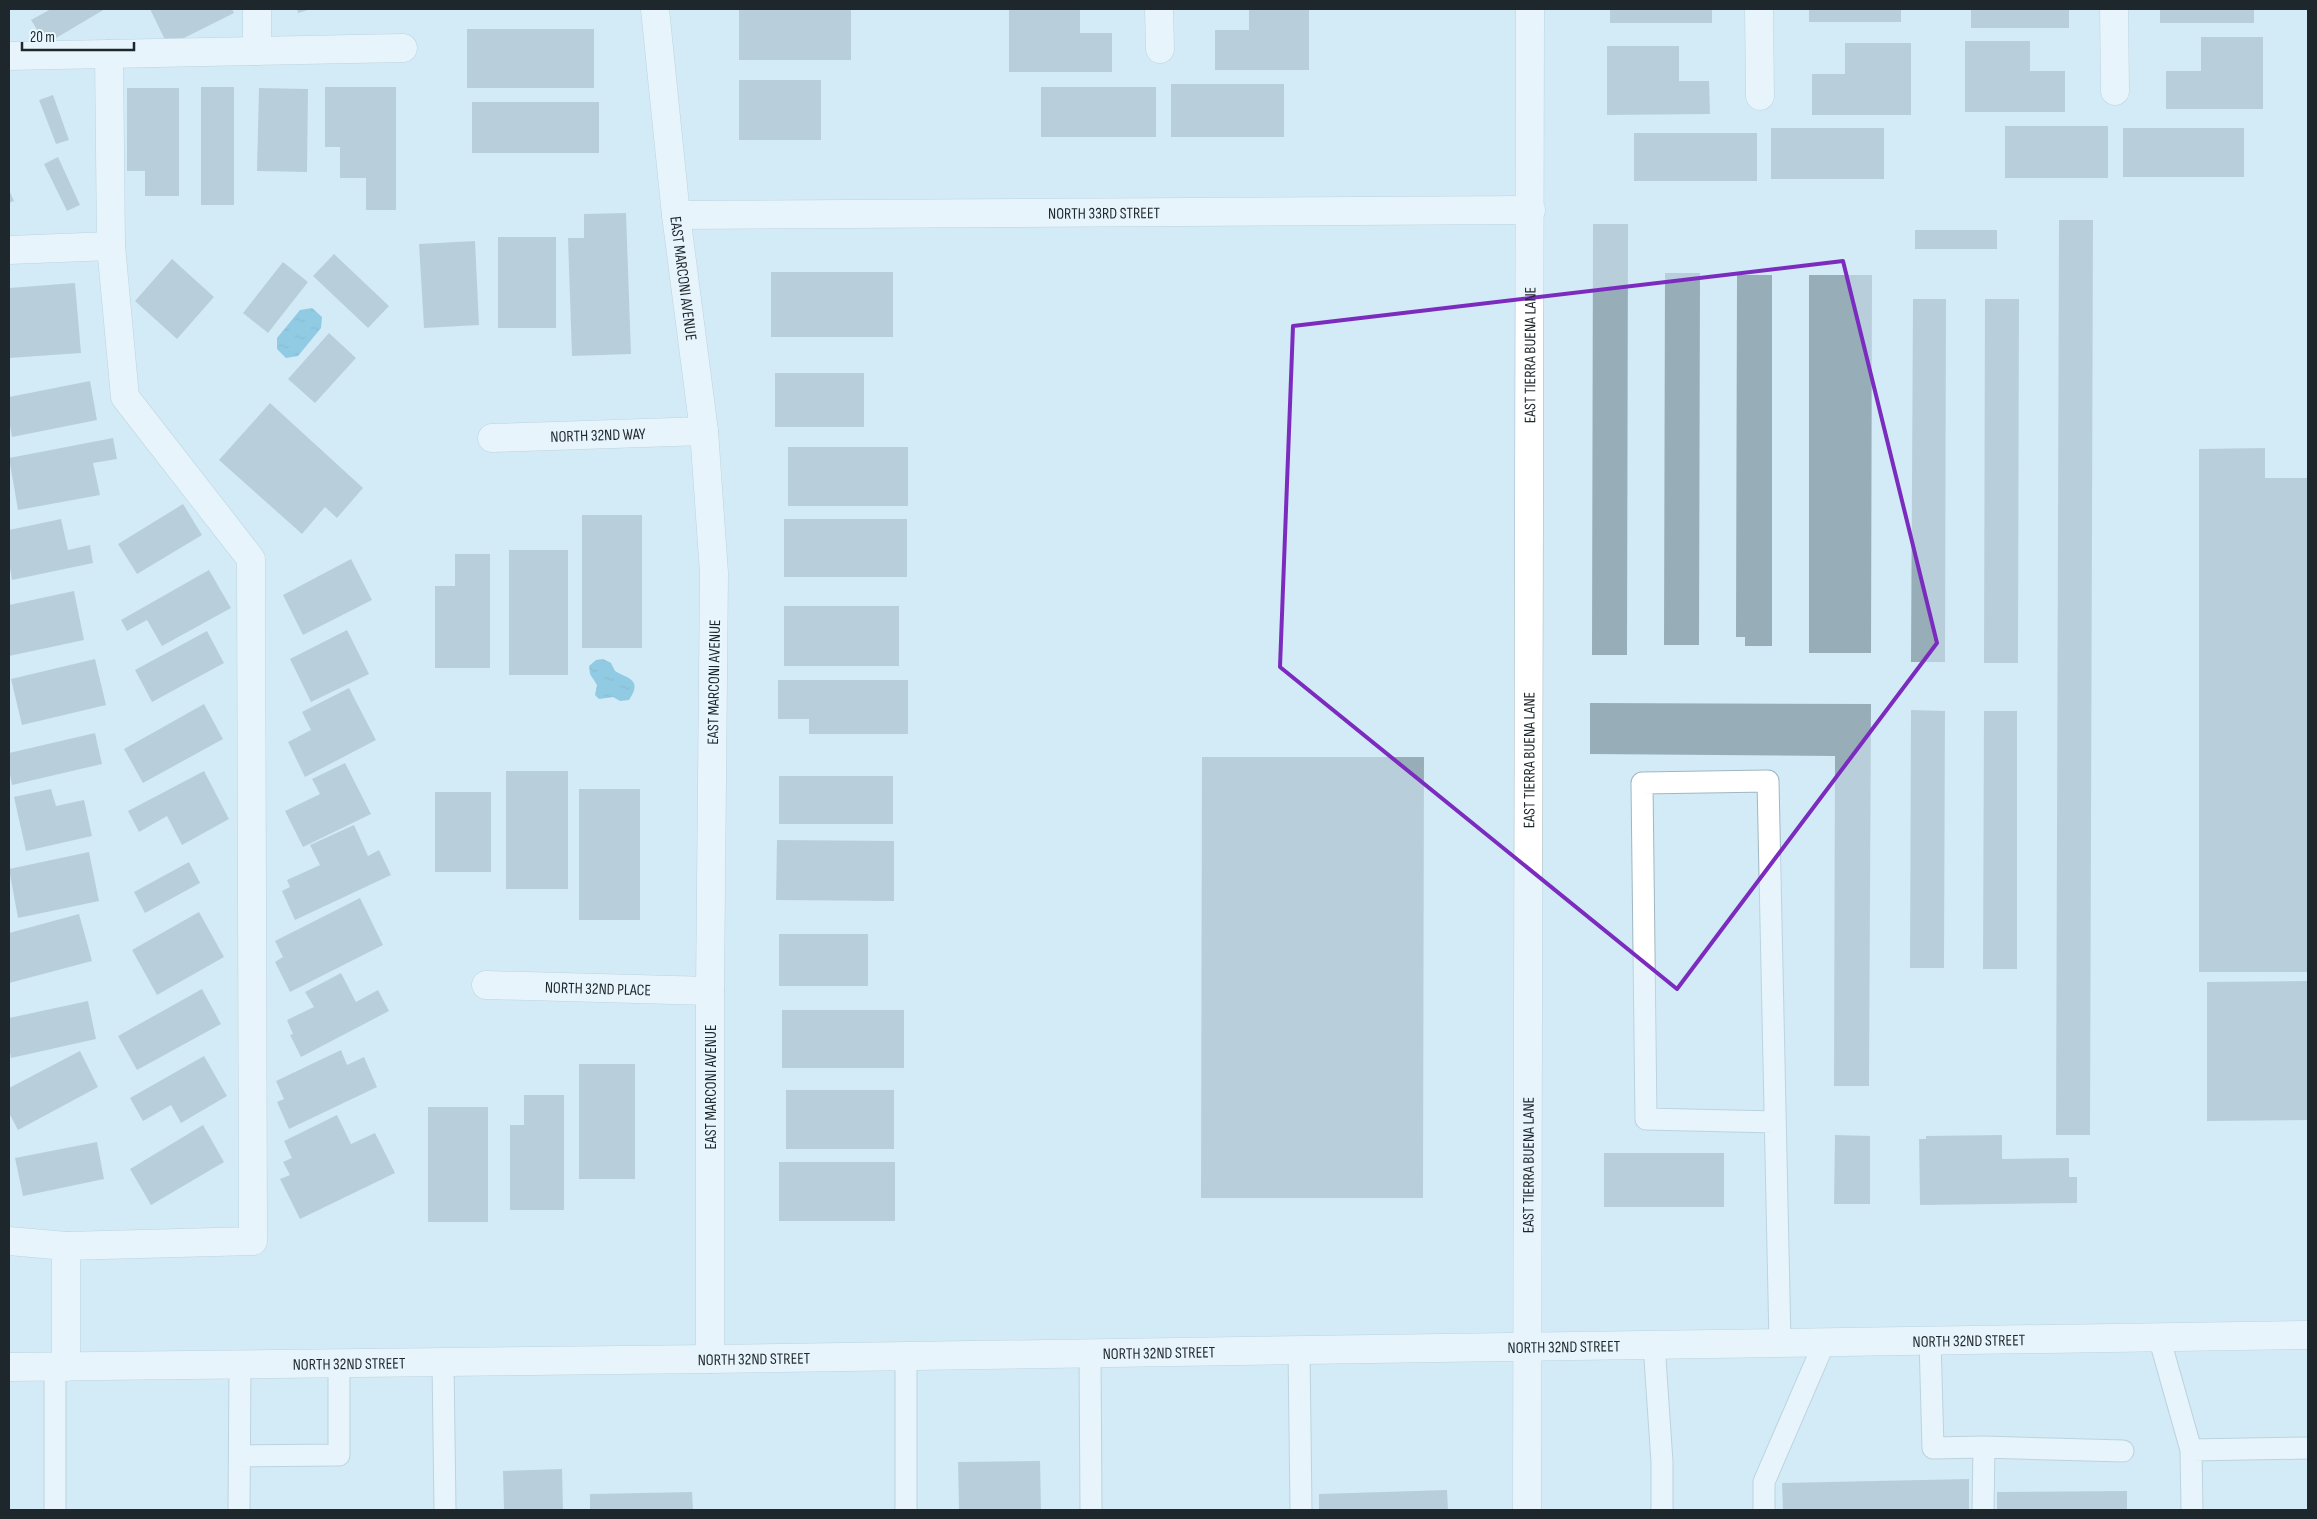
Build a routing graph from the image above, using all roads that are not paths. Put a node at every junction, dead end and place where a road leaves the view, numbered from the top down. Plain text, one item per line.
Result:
1 (258, 9) edge
2 (656, 9) edge
3 (1159, 9) edge
4 (1530, 9) edge
5 (1759, 9) edge
6 (2114, 9) edge
7 (402, 48) dead end
8 (1160, 49) dead end
9 (257, 51) junction
10 (109, 54) junction
11 (9, 56) edge
12 (2115, 91) dead end
13 (1760, 96) dead end
14 (1531, 210) junction
15 (676, 215) junction
16 (111, 246) junction
17 (9, 250) edge
18 (704, 431) junction
19 (492, 438) dead end
20 (486, 985) dead end
21 (710, 991) junction
22 (1775, 1122) junction
23 (9, 1241) edge
24 (66, 1246) junction
25 (2308, 1335) edge
26 (2159, 1337) junction
27 (1930, 1340) junction
28 (1780, 1342) junction
29 (1825, 1342) junction
30 (1654, 1344) junction
31 (1527, 1346) junction
32 (1299, 1349) junction
33 (1090, 1352) junction
34 (906, 1355) junction
35 (710, 1359) junction
36 (443, 1362) junction
37 (240, 1364) junction
38 (339, 1364) junction
39 (9, 1367) edge
40 (60, 1367) junction
41 (1984, 1447) junction
42 (2308, 1448) edge
43 (2191, 1450) junction
44 (2123, 1451) dead end
45 (240, 1456) junction
46 (55, 1510) edge
47 (239, 1510) edge
48 (445, 1510) edge
49 (906, 1510) edge
50 (1090, 1510) edge
51 (1301, 1510) edge
52 (1528, 1510) edge
53 (1662, 1510) edge
54 (1764, 1510) edge
55 (1982, 1510) edge
56 (2192, 1510) edge

1 - 9 street
2 - 15 street, EAST MARCONI AVENUE
3 - 8 street
4 - 14 street, EAST TIERRA BUENA LANE
5 - 13 street
6 - 12 street
7 - 9 street
9 - 10 street
10 - 11 street
10 - 16 street
14 - 15 street, NORTH 33RD STREET
14 - 31 street, EAST TIERRA BUENA LANE
15 - 18 street, EAST MARCONI AVENUE
16 - 17 street
16 - 24 street
18 - 19 street, NORTH 32ND WAY
18 - 21 street, EAST MARCONI AVENUE
20 - 21 street, NORTH 32ND PLACE
21 - 35 street, EAST MARCONI AVENUE
22 - 22 lane
22 - 28 lane
23 - 24 street
24 - 40 street
25 - 26 street, NORTH 32ND STREET
26 - 27 street, NORTH 32ND STREET
26 - 43 lane
27 - 29 street, NORTH 32ND STREET
27 - 41 lane
28 - 29 street, NORTH 32ND STREET
28 - 30 street, NORTH 32ND STREET
29 - 54 lane
30 - 31 street, NORTH 32ND STREET
30 - 53 lane
31 - 32 street, NORTH 32ND STREET
31 - 52 street, EAST TIERRA BUENA LANE
32 - 33 street, NORTH 32ND STREET
32 - 51 lane
33 - 34 street, NORTH 32ND STREET
33 - 50 lane
34 - 35 street, NORTH 32ND STREET
34 - 49 lane
35 - 36 street, NORTH 32ND STREET
36 - 38 street, NORTH 32ND STREET
36 - 48 lane
37 - 38 street, NORTH 32ND STREET
37 - 40 street, NORTH 32ND STREET
37 - 45 lane
38 - 45 lane
39 - 40 street, NORTH 32ND STREET
40 - 46 lane
41 - 44 lane
41 - 55 lane
42 - 43 lane
43 - 56 lane
45 - 47 lane

